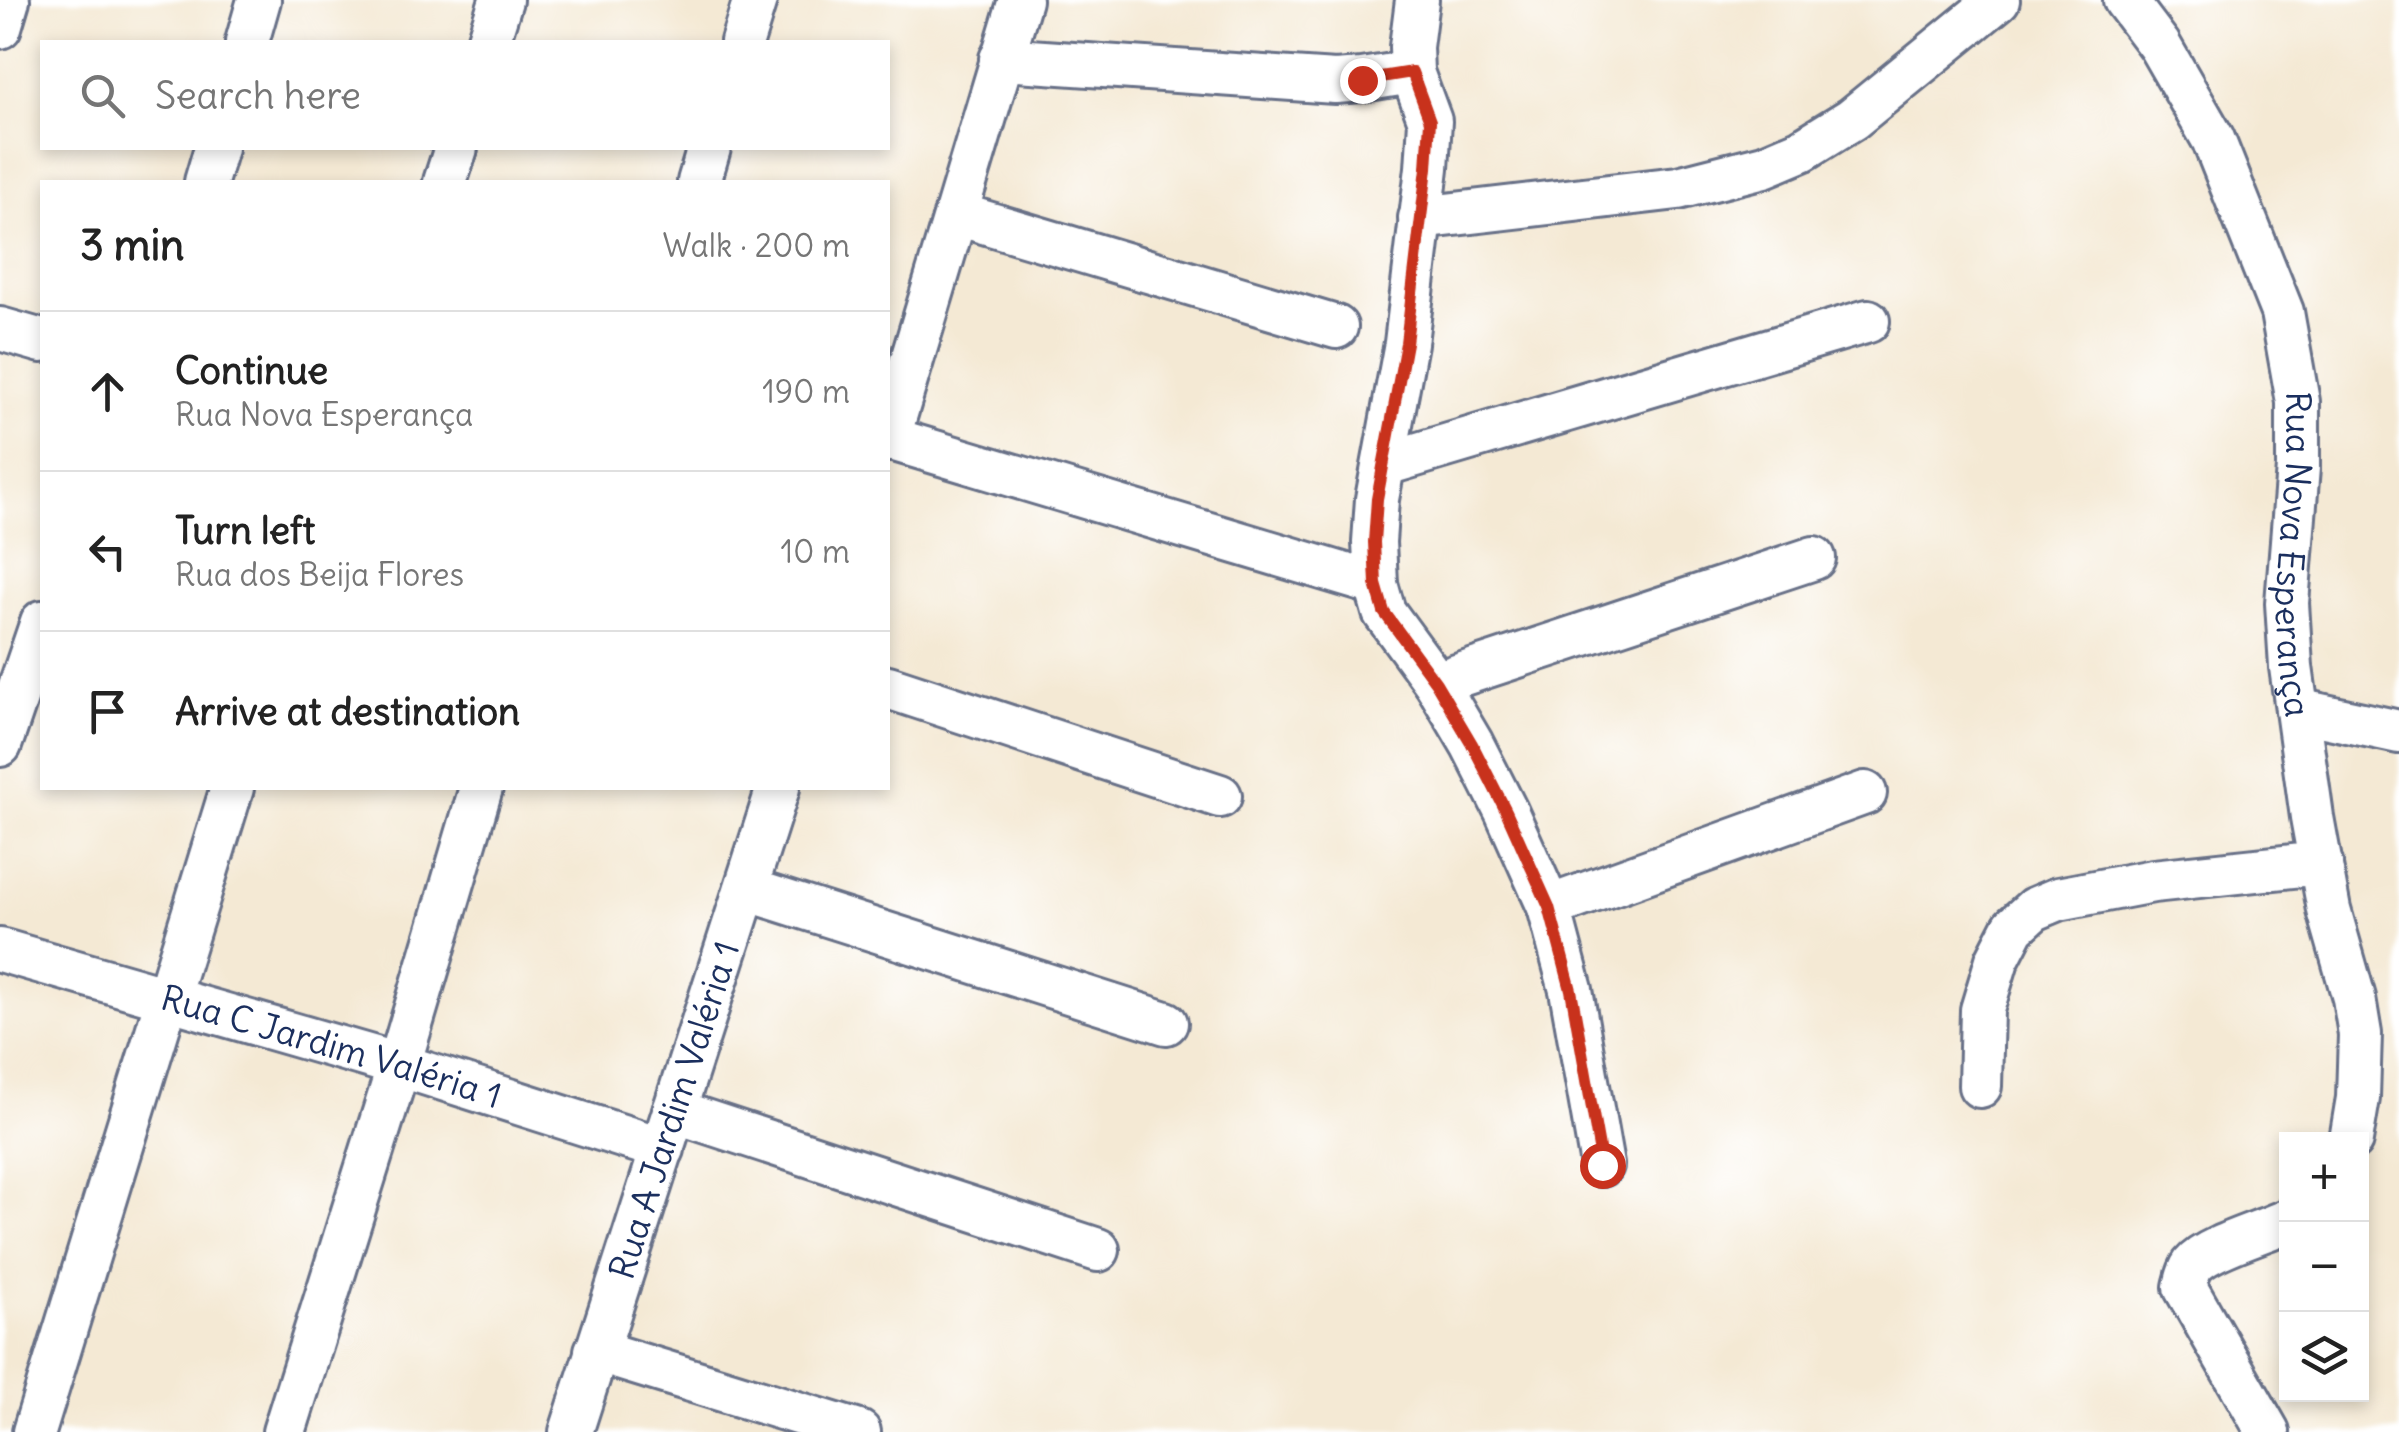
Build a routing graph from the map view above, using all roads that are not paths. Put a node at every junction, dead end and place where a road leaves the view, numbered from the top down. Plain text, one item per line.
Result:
1 (8, 0) edge
2 (260, 0) edge
3 (501, 0) edge
4 (755, 0) edge
5 (1020, 0) edge
6 (1417, 0) edge
7 (1998, 0) edge
8 (2124, 0) edge
9 (0, 27) edge
10 (248, 40) edge
11 (489, 40) edge
12 (743, 40) edge
13 (1000, 59) junction
14 (1412, 72) junction
15 (215, 150) edge
16 (455, 150) edge
17 (709, 150) edge
18 (207, 180) edge
19 (446, 180) edge
20 (700, 180) edge
21 (957, 214) junction
22 (1420, 218) junction
23 (1868, 321) dead end
24 (0, 328) edge
25 (1336, 328) dead end
26 (40, 340) edge
27 (890, 432) edge
28 (890, 440) edge
29 (1385, 464) junction
30 (1814, 558) dead end
31 (1376, 584) junction
32 (40, 628) edge
33 (1436, 683) junction
34 (890, 688) edge
35 (2297, 710) junction
36 (2399, 732) edge
37 (0, 744) edge
38 (231, 790) edge
39 (480, 790) edge
40 (777, 790) edge
41 (1865, 793) dead end
42 (1220, 796) dead end
43 (2320, 864) junction
44 (746, 889) junction
45 (1549, 907) junction
46 (0, 950) edge
47 (168, 998) junction
48 (1166, 1022) dead end
49 (399, 1064) junction
50 (1980, 1086) dead end
51 (668, 1130) junction
52 (2352, 1132) edge
53 (1602, 1165) dead end
54 (2284, 1222) edge
55 (1098, 1250) dead end
56 (596, 1351) junction
57 (34, 1432) edge
58 (284, 1432) edge
59 (571, 1432) edge
60 (858, 1432) edge
61 (2268, 1432) edge

1 - 9 street
2 - 10 street
3 - 11 street
4 - 12 street
5 - 13 street
6 - 14 street
7 - 22 street
8 - 35 street, Rua Nova Esperança
13 - 14 street
13 - 21 street
14 - 22 street
15 - 18 street
16 - 19 street
17 - 20 street
21 - 25 street
21 - 27 street
22 - 29 street
23 - 29 street
24 - 26 street
28 - 31 street
29 - 31 street
30 - 33 street
31 - 33 street
32 - 37 street
33 - 45 street
34 - 42 street
35 - 36 street
35 - 43 street, Rua Nova Esperança
38 - 47 street
39 - 49 street
40 - 44 street, Rua A Jardim Valéria 1
41 - 45 street
43 - 50 street
43 - 52 street, Rua Nova Esperança
44 - 48 street
44 - 51 street, Rua A Jardim Valéria 1
45 - 53 street
46 - 47 street, Rua C Jardim Valéria 1
47 - 49 street, Rua C Jardim Valéria 1
47 - 57 street
49 - 51 street, Rua C Jardim Valéria 1
49 - 58 street
51 - 55 street, Rua C Jardim Valéria 1
51 - 56 street, Rua A Jardim Valéria 1
54 - 61 street
56 - 59 street, Rua A Jardim Valéria 1
56 - 60 street

